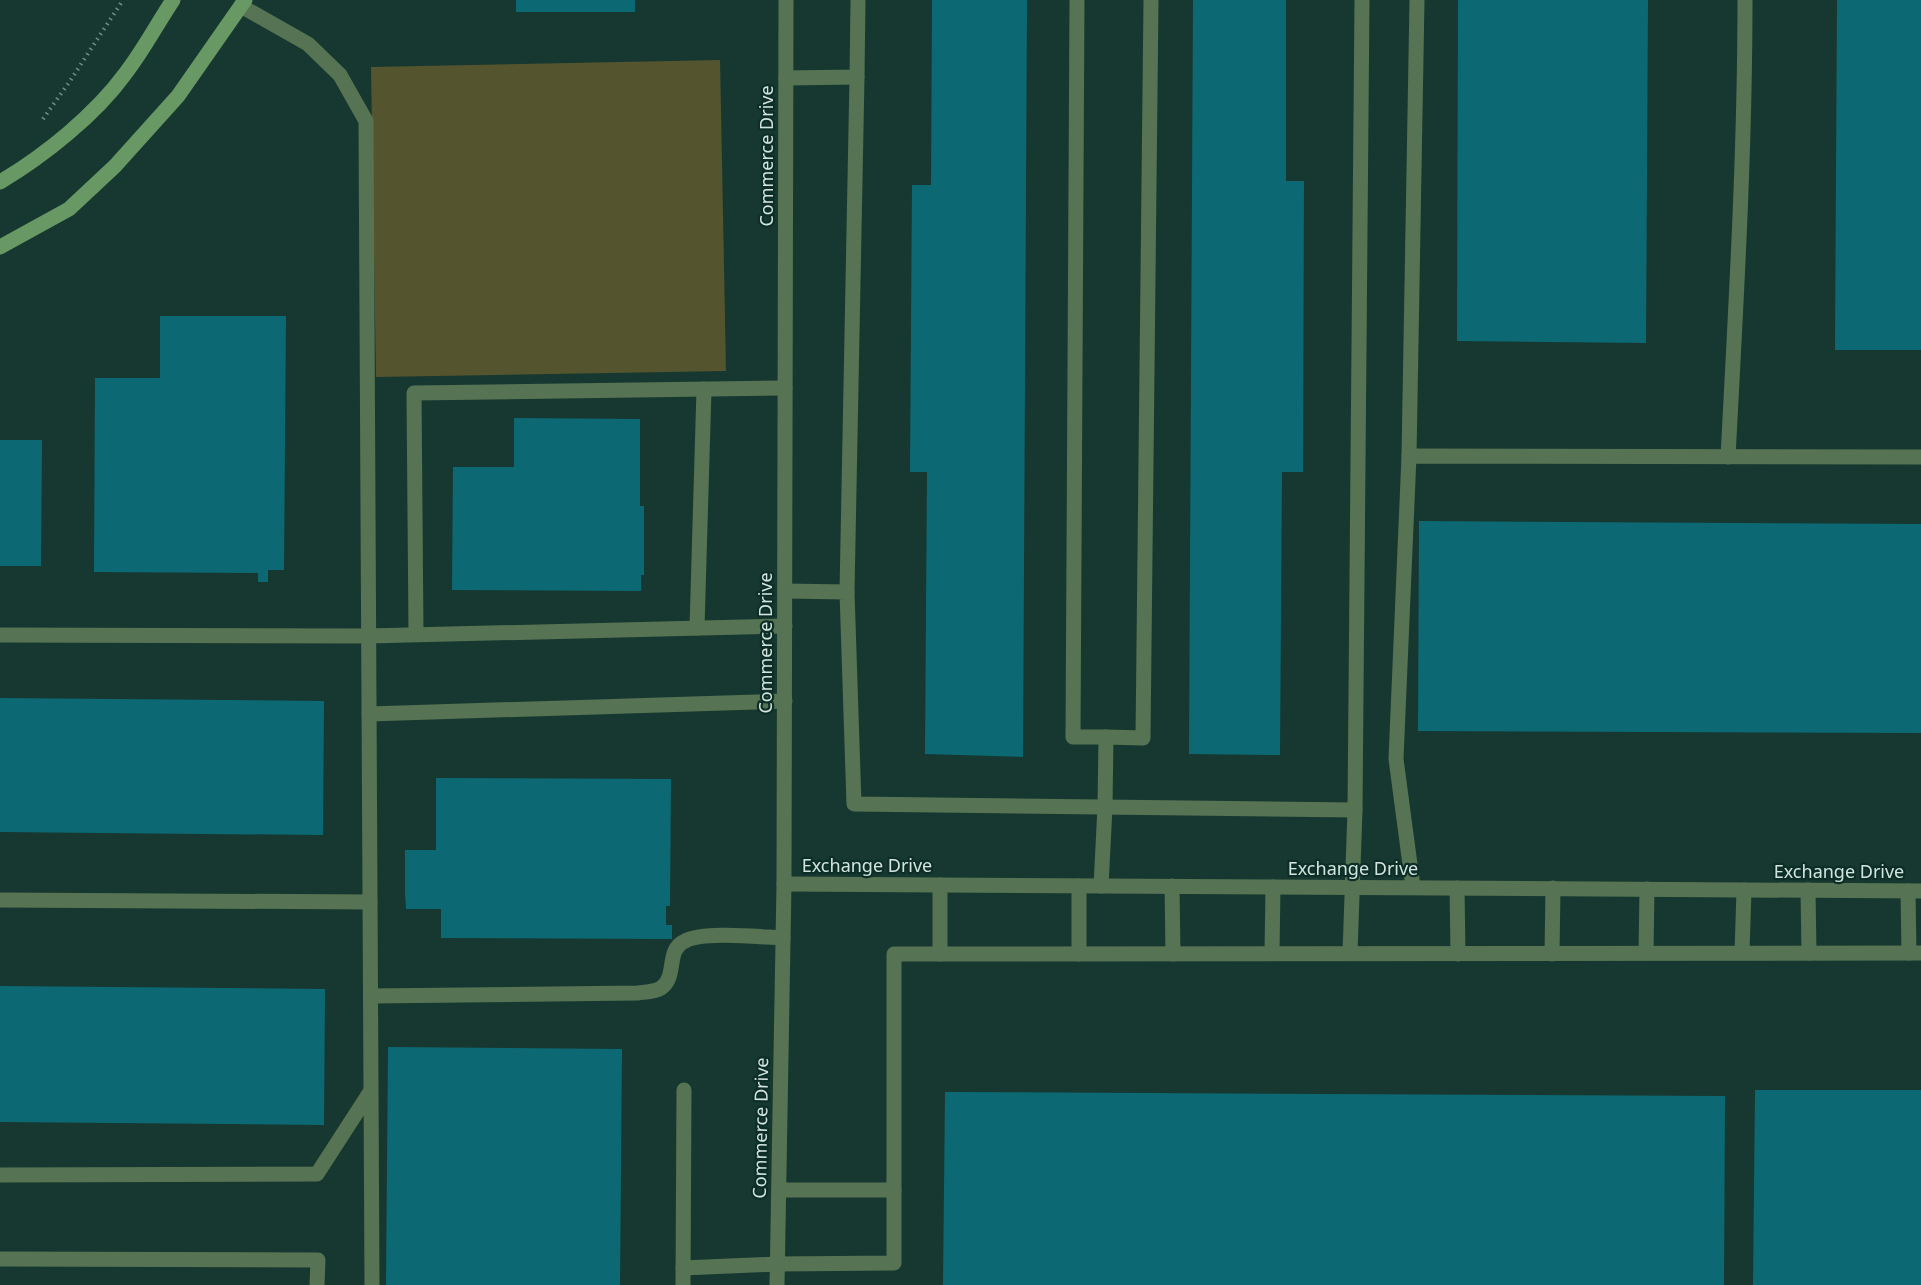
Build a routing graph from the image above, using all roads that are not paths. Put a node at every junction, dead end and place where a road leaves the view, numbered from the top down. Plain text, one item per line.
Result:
1 (173, 0) edge
2 (786, 0) edge
3 (858, 0) edge
4 (1077, 0) edge
5 (1150, 0) edge
6 (1362, 0) edge
7 (1418, 0) edge
8 (1745, 0) edge
9 (243, 3) edge
10 (857, 77) junction
11 (786, 78) junction
12 (0, 182) edge
13 (0, 247) edge
14 (786, 388) junction
15 (704, 389) junction
16 (1409, 456) junction
17 (1728, 457) junction
18 (1921, 457) edge
19 (785, 591) junction
20 (847, 592) junction
21 (785, 626) junction
22 (697, 628) junction
23 (416, 634) junction
24 (0, 635) edge
25 (368, 636) junction
26 (785, 701) junction
27 (369, 714) junction
28 (1106, 737) junction
29 (1105, 807) junction
30 (1355, 810) junction
31 (784, 884) junction
32 (940, 885) junction
33 (1079, 886) junction
34 (1101, 886) junction
35 (1172, 886) junction
36 (1273, 886) junction
37 (1352, 887) junction
38 (1413, 888) junction
39 (1457, 888) junction
40 (1553, 888) junction
41 (1647, 889) junction
42 (1744, 890) junction
43 (1808, 890) junction
44 (1914, 891) edge
45 (0, 900) edge
46 (370, 902) junction
47 (783, 938) junction
48 (1272, 953) junction
49 (1350, 953) junction
50 (1646, 953) junction
51 (1742, 953) junction
52 (1809, 953) junction
53 (1915, 953) edge
54 (940, 954) junction
55 (1079, 954) junction
56 (1173, 954) junction
57 (1458, 954) junction
58 (1552, 954) junction
59 (371, 996) junction
60 (684, 1089) dead end
61 (371, 1092) junction
62 (0, 1175) edge
63 (778, 1190) junction
64 (894, 1190) junction
65 (0, 1259) edge
66 (777, 1264) junction
67 (683, 1268) junction
68 (318, 1285) edge
69 (372, 1285) edge
70 (683, 1285) edge
71 (777, 1285) edge

1 - 12 street
2 - 11 street, Commerce Drive
3 - 10 street
4 - 28 street
5 - 28 street
6 - 30 street
7 - 16 street
8 - 17 street
9 - 13 street
9 - 25 street
10 - 11 street
10 - 20 street
11 - 14 street, Commerce Drive
14 - 15 street
14 - 19 street, Commerce Drive
15 - 22 street
15 - 23 street
16 - 17 street
16 - 38 street
17 - 18 street
19 - 20 street
19 - 21 street, Commerce Drive
20 - 29 street
21 - 22 street
21 - 26 street, Commerce Drive
22 - 23 street
23 - 25 street
24 - 25 street
25 - 27 street
26 - 27 street
26 - 31 street, Commerce Drive
27 - 46 street
28 - 29 street
29 - 30 street
29 - 34 street
30 - 37 street
31 - 32 street, Exchange Drive
31 - 47 street, Commerce Drive
32 - 33 street, Exchange Drive
32 - 54 street
33 - 34 street, Exchange Drive
33 - 55 street
34 - 35 street, Exchange Drive
35 - 36 street, Exchange Drive
35 - 56 street
36 - 37 street, Exchange Drive
36 - 48 street
37 - 38 street, Exchange Drive
37 - 49 street
38 - 39 street, Exchange Drive
39 - 40 street, Exchange Drive
39 - 57 street
40 - 41 street, Exchange Drive
40 - 58 street
41 - 42 street, Exchange Drive
41 - 50 street
42 - 43 street, Exchange Drive
42 - 51 street
43 - 44 street, Exchange Drive
43 - 52 street
44 - 53 street
45 - 46 street
46 - 59 street
47 - 59 street
47 - 63 street, Commerce Drive
48 - 49 street
48 - 56 street
49 - 57 street
50 - 51 street
50 - 58 street
51 - 52 street
52 - 53 street
54 - 55 street
54 - 64 street
55 - 56 street
57 - 58 street
59 - 61 street
60 - 67 street
61 - 62 street
61 - 69 street
63 - 64 street
63 - 66 street, Commerce Drive
64 - 66 street
65 - 68 street
66 - 67 street
66 - 71 street, Commerce Drive
67 - 70 street

